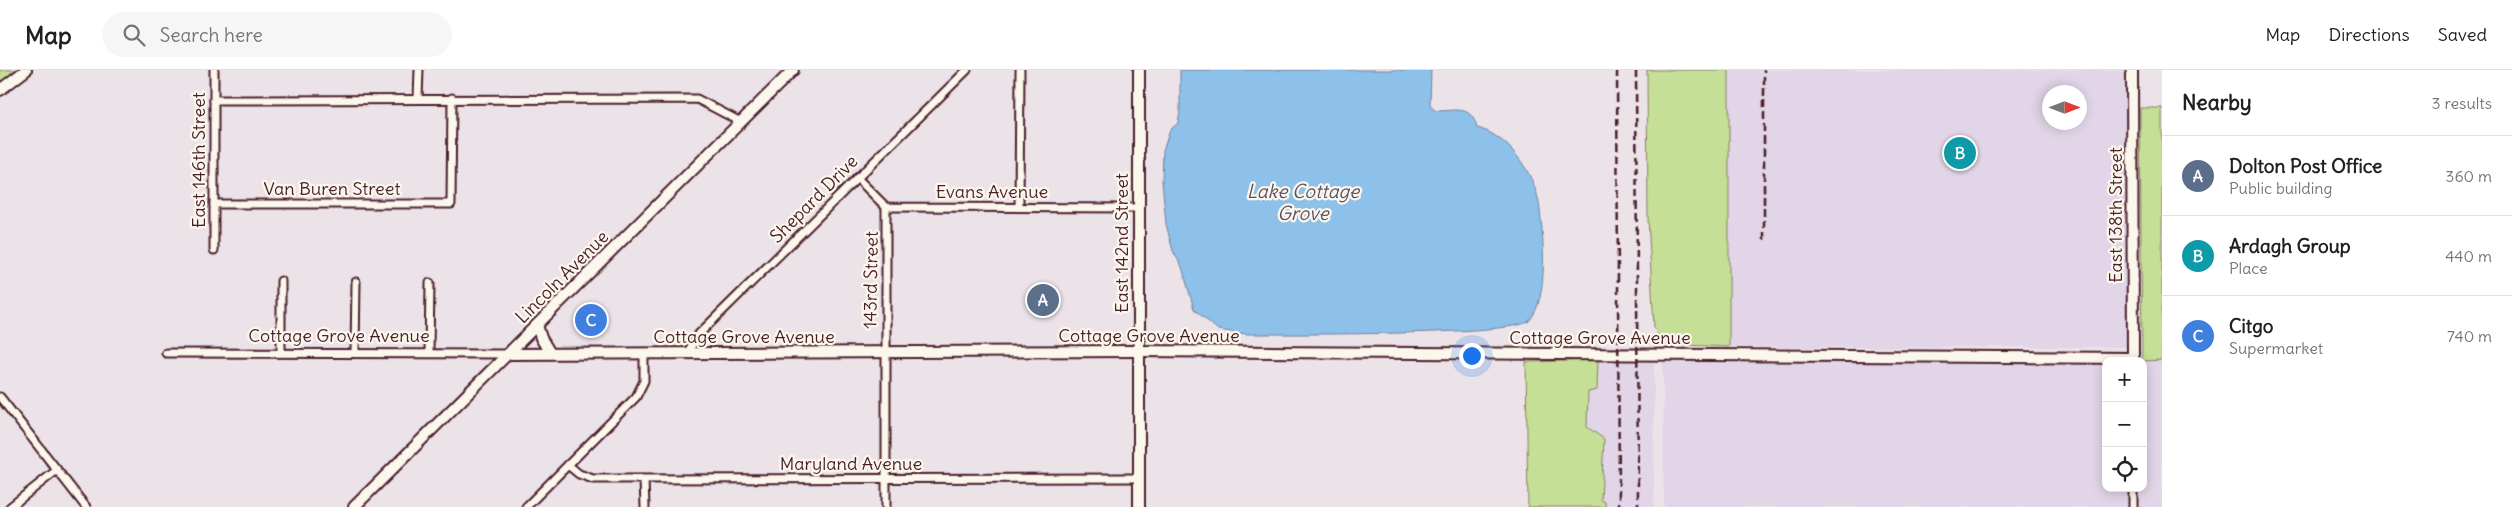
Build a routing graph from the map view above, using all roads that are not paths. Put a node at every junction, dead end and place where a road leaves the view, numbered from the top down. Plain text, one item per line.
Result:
1 (26, 70) edge
2 (214, 70) edge
3 (419, 70) edge
4 (793, 70) edge
5 (967, 70) edge
6 (1020, 70) edge
7 (1139, 70) edge
8 (2132, 70) edge
9 (0, 90) edge
10 (418, 98) junction
11 (452, 98) junction
12 (214, 100) junction
13 (741, 122) junction
14 (857, 178) junction
15 (214, 204) junction
16 (1018, 206) junction
17 (886, 207) junction
18 (1138, 208) junction
19 (214, 250) dead end
20 (281, 282) dead end
21 (356, 282) dead end
22 (430, 283) dead end
23 (537, 325) junction
24 (281, 352) junction
25 (355, 352) junction
26 (429, 352) junction
27 (1138, 352) junction
28 (166, 353) dead end
29 (644, 353) junction
30 (687, 353) junction
31 (885, 353) junction
32 (508, 354) junction
33 (550, 354) junction
34 (2133, 357) edge
35 (2102, 359) edge
36 (0, 397) edge
37 (568, 465) junction
38 (57, 470) junction
39 (886, 478) junction
40 (1138, 478) junction
41 (644, 480) junction
42 (2133, 492) edge
43 (10, 507) edge
44 (86, 507) edge
45 (354, 507) edge
46 (526, 507) edge
47 (645, 507) edge
48 (886, 507) edge
49 (1139, 507) edge
50 (2133, 507) edge

1 - 9 street
2 - 12 street, East 146th Street
3 - 10 street
4 - 13 street, Lincoln Avenue
5 - 14 street, Shepard Drive
6 - 16 street
7 - 18 street, East 142nd Street
8 - 34 street, East 138th Street
10 - 11 street
10 - 12 street
11 - 13 street
11 - 15 street, Van Buren Street
12 - 15 street, East 146th Street
13 - 23 street, Lincoln Avenue
14 - 17 street
14 - 30 street, Shepard Drive
15 - 19 street, East 146th Street
16 - 17 street, Evans Avenue
16 - 18 street, Evans Avenue
17 - 31 street, 143rd Street
18 - 27 street, East 142nd Street
20 - 24 street
21 - 25 street
22 - 26 street
23 - 32 street, Lincoln Avenue
23 - 33 street
24 - 25 street, Cottage Grove Avenue
24 - 28 street, Cottage Grove Avenue
25 - 26 street, Cottage Grove Avenue
26 - 32 street, Cottage Grove Avenue
27 - 31 street, Cottage Grove Avenue
27 - 35 street, Cottage Grove Avenue
27 - 40 street, East 142nd Street
29 - 30 street, Cottage Grove Avenue
29 - 33 street, Cottage Grove Avenue
29 - 37 street
30 - 31 street, Cottage Grove Avenue
31 - 39 street, 143rd Street
32 - 33 street, Cottage Grove Avenue
32 - 45 street, Lincoln Avenue
36 - 38 street
37 - 41 street, Maryland Avenue
37 - 46 street
38 - 43 street
38 - 44 street
39 - 40 street, Maryland Avenue
39 - 41 street, Maryland Avenue
39 - 48 street, 143rd Street
40 - 49 street, East 142nd Street
41 - 47 street
42 - 50 street

